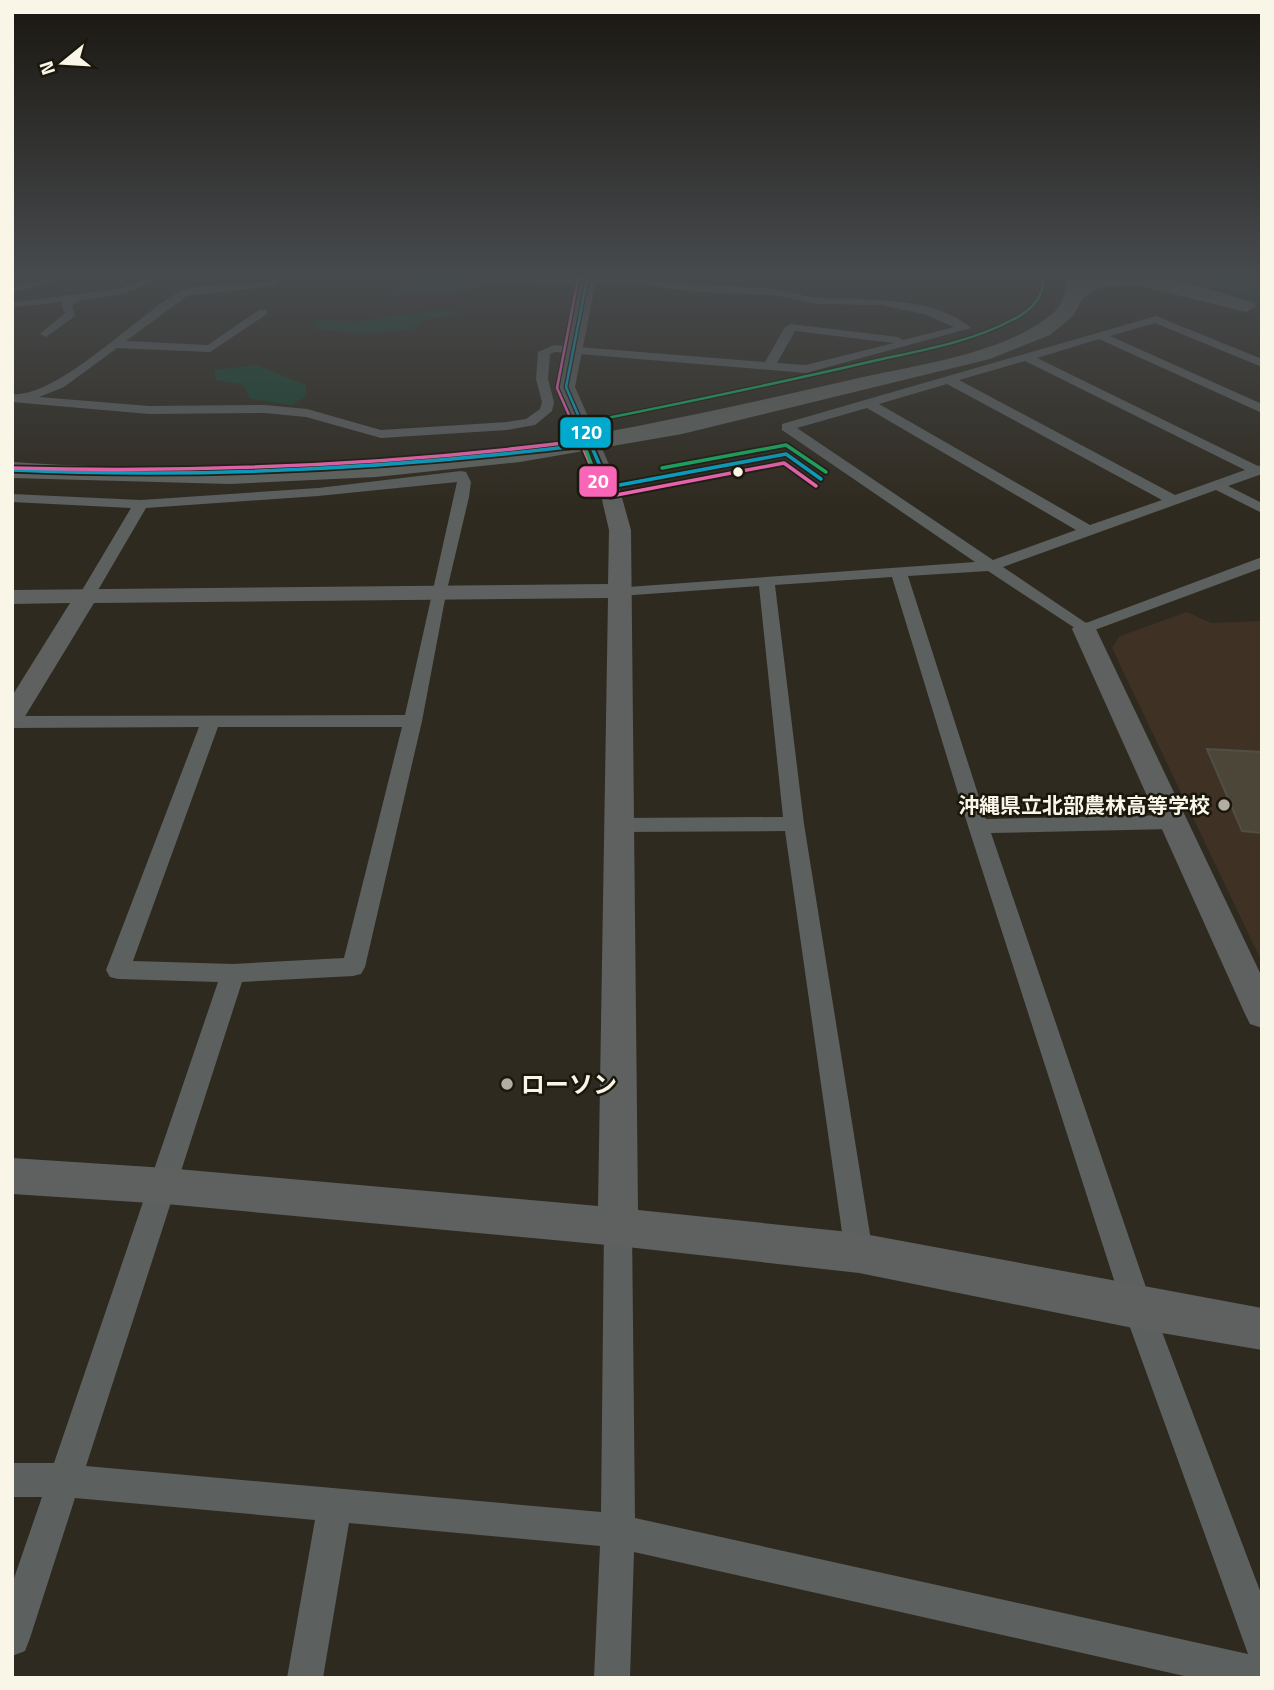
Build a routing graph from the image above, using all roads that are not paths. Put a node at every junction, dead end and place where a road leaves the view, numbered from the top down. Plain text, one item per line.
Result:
1 (104, 353) edge
2 (544, 353) edge
3 (571, 353) edge
4 (606, 353) edge
5 (776, 353) edge
6 (869, 353) edge
7 (937, 353) edge
8 (1000, 353) edge
9 (1045, 353) edge
10 (1138, 353) edge
11 (1238, 353) edge
12 (1028, 358) junction
13 (980, 363) junction
14 (1262, 363) edge
15 (769, 366) junction
16 (949, 380) junction
17 (16, 398) edge
18 (869, 403) junction
19 (1262, 409) edge
20 (589, 437) junction
21 (12, 459) edge
22 (12, 470) edge
23 (1259, 470) edge
24 (1216, 485) junction
25 (12, 498) edge
26 (1174, 500) junction
27 (141, 504) junction
28 (1262, 509) edge
29 (1087, 530) junction
30 (1262, 562) edge
31 (990, 566) junction
32 (899, 573) junction
33 (767, 584) junction
34 (620, 591) junction
35 (438, 594) junction
36 (12, 597) edge
37 (86, 597) junction
38 (1084, 629) junction
39 (12, 717) edge
40 (412, 721) junction
41 (12, 722) edge
42 (210, 724) junction
43 (1172, 822) junction
44 (794, 824) junction
45 (620, 825) junction
46 (978, 826) junction
47 (233, 973) junction
48 (1262, 1014) edge
49 (12, 1176) edge
50 (166, 1186) junction
51 (618, 1227) junction
52 (859, 1253) junction
53 (1138, 1308) junction
54 (1262, 1329) edge
55 (12, 1480) edge
56 (63, 1480) junction
57 (335, 1504) junction
58 (618, 1531) junction
59 (12, 1638) edge
60 (1262, 1644) edge
61 (1262, 1675) edge
62 (305, 1678) edge
63 (612, 1678) edge

1 - 17 street
2 - 17 street
3 - 20 street
4 - 15 street
5 - 15 street
6 - 15 street
7 - 20 highway
8 - 13 highway
9 - 12 street
10 - 19 street
11 - 14 street
12 - 13 street
12 - 23 street
13 - 16 street
13 - 20 highway
16 - 18 street
16 - 26 street
18 - 29 street
18 - 31 street
20 - 21 highway
20 - 22 highway
20 - 34 street
23 - 24 street
24 - 26 street
24 - 28 street
25 - 27 street
26 - 29 street
27 - 35 street
27 - 37 street
29 - 31 street
30 - 38 street
31 - 32 street
31 - 38 street
32 - 33 street
32 - 46 street
33 - 34 street
33 - 44 street
34 - 35 street
34 - 45 street
35 - 37 street
35 - 40 street
36 - 37 street
37 - 39 street
38 - 43 street
40 - 42 street
40 - 47 street
41 - 42 street
42 - 47 street
43 - 46 street
43 - 48 street
44 - 45 street
44 - 52 street
45 - 51 street
46 - 53 street
47 - 50 street
49 - 50 street
50 - 51 street
50 - 56 street
51 - 52 street
51 - 58 street
52 - 53 street
53 - 54 street
53 - 60 street
55 - 56 street
56 - 57 street
56 - 59 street
57 - 58 street
57 - 62 street
58 - 61 street
58 - 63 street

